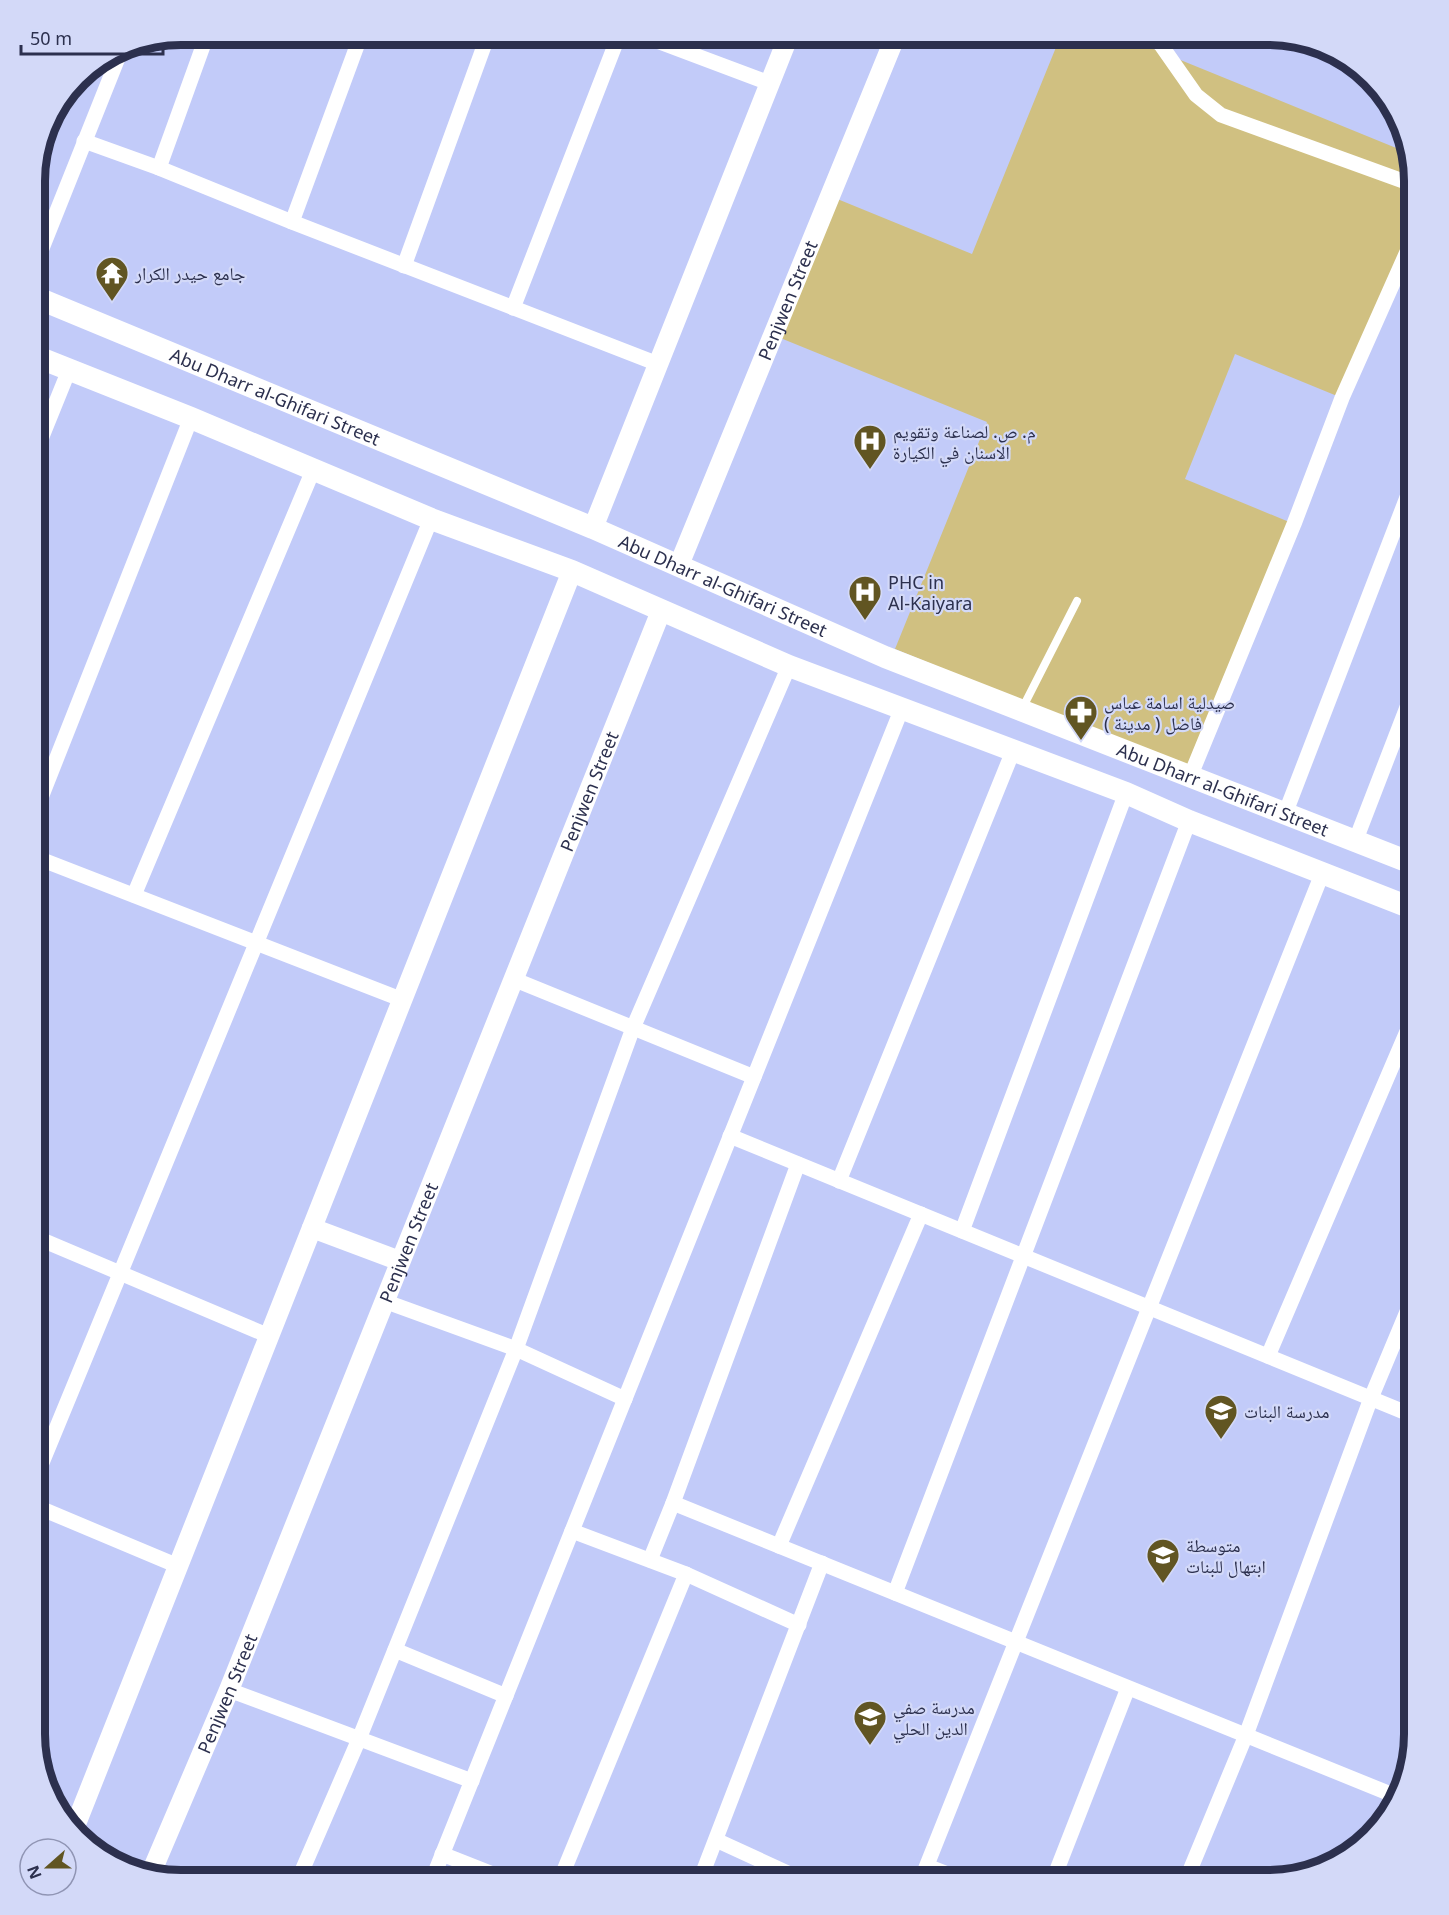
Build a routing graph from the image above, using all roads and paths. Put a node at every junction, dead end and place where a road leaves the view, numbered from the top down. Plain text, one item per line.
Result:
1 (203, 45) edge
2 (357, 45) edge
3 (484, 45) edge
4 (615, 45) edge
5 (668, 45) edge
6 (785, 45) edge
7 (892, 45) edge
8 (1161, 45) edge
9 (117, 61) edge
10 (769, 83) junction
11 (84, 141) junction
12 (159, 168) junction
13 (1404, 181) edge
14 (292, 222) junction
15 (45, 240) edge
16 (1404, 258) edge
17 (404, 266) junction
18 (45, 301) edge
19 (513, 308) junction
20 (45, 361) edge
21 (658, 364) junction
22 (69, 370) junction
23 (191, 418) junction
24 (45, 429) edge
25 (314, 468) junction
26 (1404, 505) edge
27 (431, 519) junction
28 (593, 528) junction
29 (679, 565) junction
30 (572, 571) junction
31 (1077, 601) dead end
32 (661, 611) junction
33 (789, 666) junction
34 (902, 708) junction
35 (1020, 712) junction
36 (1404, 715) edge
37 (1121, 750) junction
38 (1013, 751) junction
39 (1190, 777) junction
40 (45, 788) edge
41 (1117, 789) junction
42 (1285, 814) junction
43 (1189, 821) junction
44 (1355, 842) junction
45 (45, 860) edge
46 (1404, 860) edge
47 (1322, 874) junction
48 (134, 895) junction
49 (1404, 905) edge
50 (256, 943) junction
51 (513, 979) junction
52 (403, 1000) junction
53 (633, 1028) junction
54 (1404, 1038) edge
55 (754, 1077) junction
56 (730, 1136) junction
57 (798, 1164) junction
58 (839, 1181) junction
59 (921, 1214) junction
60 (312, 1228) junction
61 (962, 1231) junction
62 (45, 1241) edge
63 (1023, 1256) junction
64 (400, 1261) junction
65 (120, 1273) junction
66 (384, 1301) junction
67 (1149, 1307) junction
68 (1404, 1319) edge
69 (269, 1336) junction
70 (516, 1349) junction
71 (1268, 1356) junction
72 (1371, 1398) junction
73 (625, 1399) junction
74 (1404, 1412) edge
75 (45, 1454) edge
76 (673, 1503) junction
77 (45, 1511) edge
78 (572, 1531) junction
79 (780, 1546) junction
80 (650, 1560) junction
81 (822, 1563) junction
82 (178, 1566) junction
83 (686, 1574) junction
84 (895, 1593) junction
85 (799, 1625) junction
86 (1015, 1641) junction
87 (395, 1650) junction
88 (1128, 1688) junction
89 (229, 1690) junction
90 (506, 1695) junction
91 (1246, 1735) junction
92 (359, 1739) junction
93 (472, 1781) junction
94 (1390, 1794) edge
95 (77, 1821) edge
96 (716, 1840) junction
97 (442, 1854) junction
98 (154, 1867) edge
99 (303, 1870) edge
100 (436, 1870) edge
101 (481, 1870) edge
102 (565, 1870) edge
103 (704, 1870) edge
104 (778, 1870) edge
105 (925, 1870) edge
106 (1057, 1870) edge
107 (1191, 1870) edge

1 - 12 street
2 - 14 street
3 - 17 street
4 - 19 street
5 - 10 street
6 - 10 street
7 - 29 street, Penjwen Street
8 - 13 street
9 - 11 street
10 - 21 street
11 - 12 street
11 - 15 street
12 - 14 street
14 - 17 street
16 - 39 street
17 - 19 street
18 - 28 main road, Abu Dharr al-Ghifari Street
19 - 21 street
20 - 22 main road, Abu Dharr al-Ghifari Street
21 - 28 street
22 - 23 main road, Abu Dharr al-Ghifari Street
22 - 24 street
23 - 25 main road, Abu Dharr al-Ghifari Street
23 - 40 street
25 - 27 main road, Abu Dharr al-Ghifari Street
25 - 48 street
26 - 42 street
27 - 30 main road, Abu Dharr al-Ghifari Street
27 - 50 street
28 - 29 main road, Abu Dharr al-Ghifari Street
29 - 35 main road, Abu Dharr al-Ghifari Street
30 - 32 main road, Abu Dharr al-Ghifari Street
30 - 52 street
31 - 35 lane
32 - 33 main road, Abu Dharr al-Ghifari Street
32 - 51 street, Penjwen Street
33 - 34 main road, Abu Dharr al-Ghifari Street
33 - 53 street
34 - 38 main road, Abu Dharr al-Ghifari Street
34 - 55 street
35 - 37 main road, Abu Dharr al-Ghifari Street
36 - 44 street
37 - 39 main road, Abu Dharr al-Ghifari Street
37 - 41 main road
38 - 41 main road, Abu Dharr al-Ghifari Street
38 - 58 street
39 - 42 main road, Abu Dharr al-Ghifari Street
41 - 43 main road, Abu Dharr al-Ghifari Street
41 - 61 street
42 - 44 main road, Abu Dharr al-Ghifari Street
43 - 47 main road, Abu Dharr al-Ghifari Street
43 - 63 street
44 - 46 main road, Abu Dharr al-Ghifari Street
45 - 48 street
47 - 49 main road, Abu Dharr al-Ghifari Street
47 - 67 street
48 - 50 street
50 - 52 street
50 - 65 street
51 - 53 street
51 - 64 street, Penjwen Street
52 - 60 street
53 - 55 street
53 - 70 street
54 - 71 street
55 - 56 street
56 - 57 street
56 - 73 street
57 - 58 street
57 - 76 street
58 - 59 street
59 - 61 street
59 - 79 street
60 - 64 street
60 - 69 street
61 - 63 street
62 - 65 street
63 - 67 street
63 - 84 street
64 - 66 street, Penjwen Street
65 - 69 street
65 - 75 street
66 - 70 street
66 - 89 street, Penjwen Street
67 - 71 street
67 - 86 street
68 - 72 street
69 - 82 street
70 - 73 street
70 - 87 street
71 - 72 street
72 - 74 street
72 - 91 street
73 - 78 street
76 - 79 street
76 - 80 street
77 - 82 street
78 - 80 street
78 - 90 street
79 - 81 street
80 - 83 street
81 - 84 street
81 - 85 street
82 - 95 street
83 - 85 street
83 - 102 street
84 - 86 street
85 - 96 street
86 - 88 street
86 - 105 street
87 - 90 street
87 - 92 street
88 - 91 street
88 - 106 street
89 - 92 street
89 - 98 street, Penjwen Street
90 - 93 street
91 - 94 street
91 - 107 street
92 - 93 street
92 - 99 street
93 - 97 street
96 - 103 street
96 - 104 street
97 - 100 street
97 - 101 street

